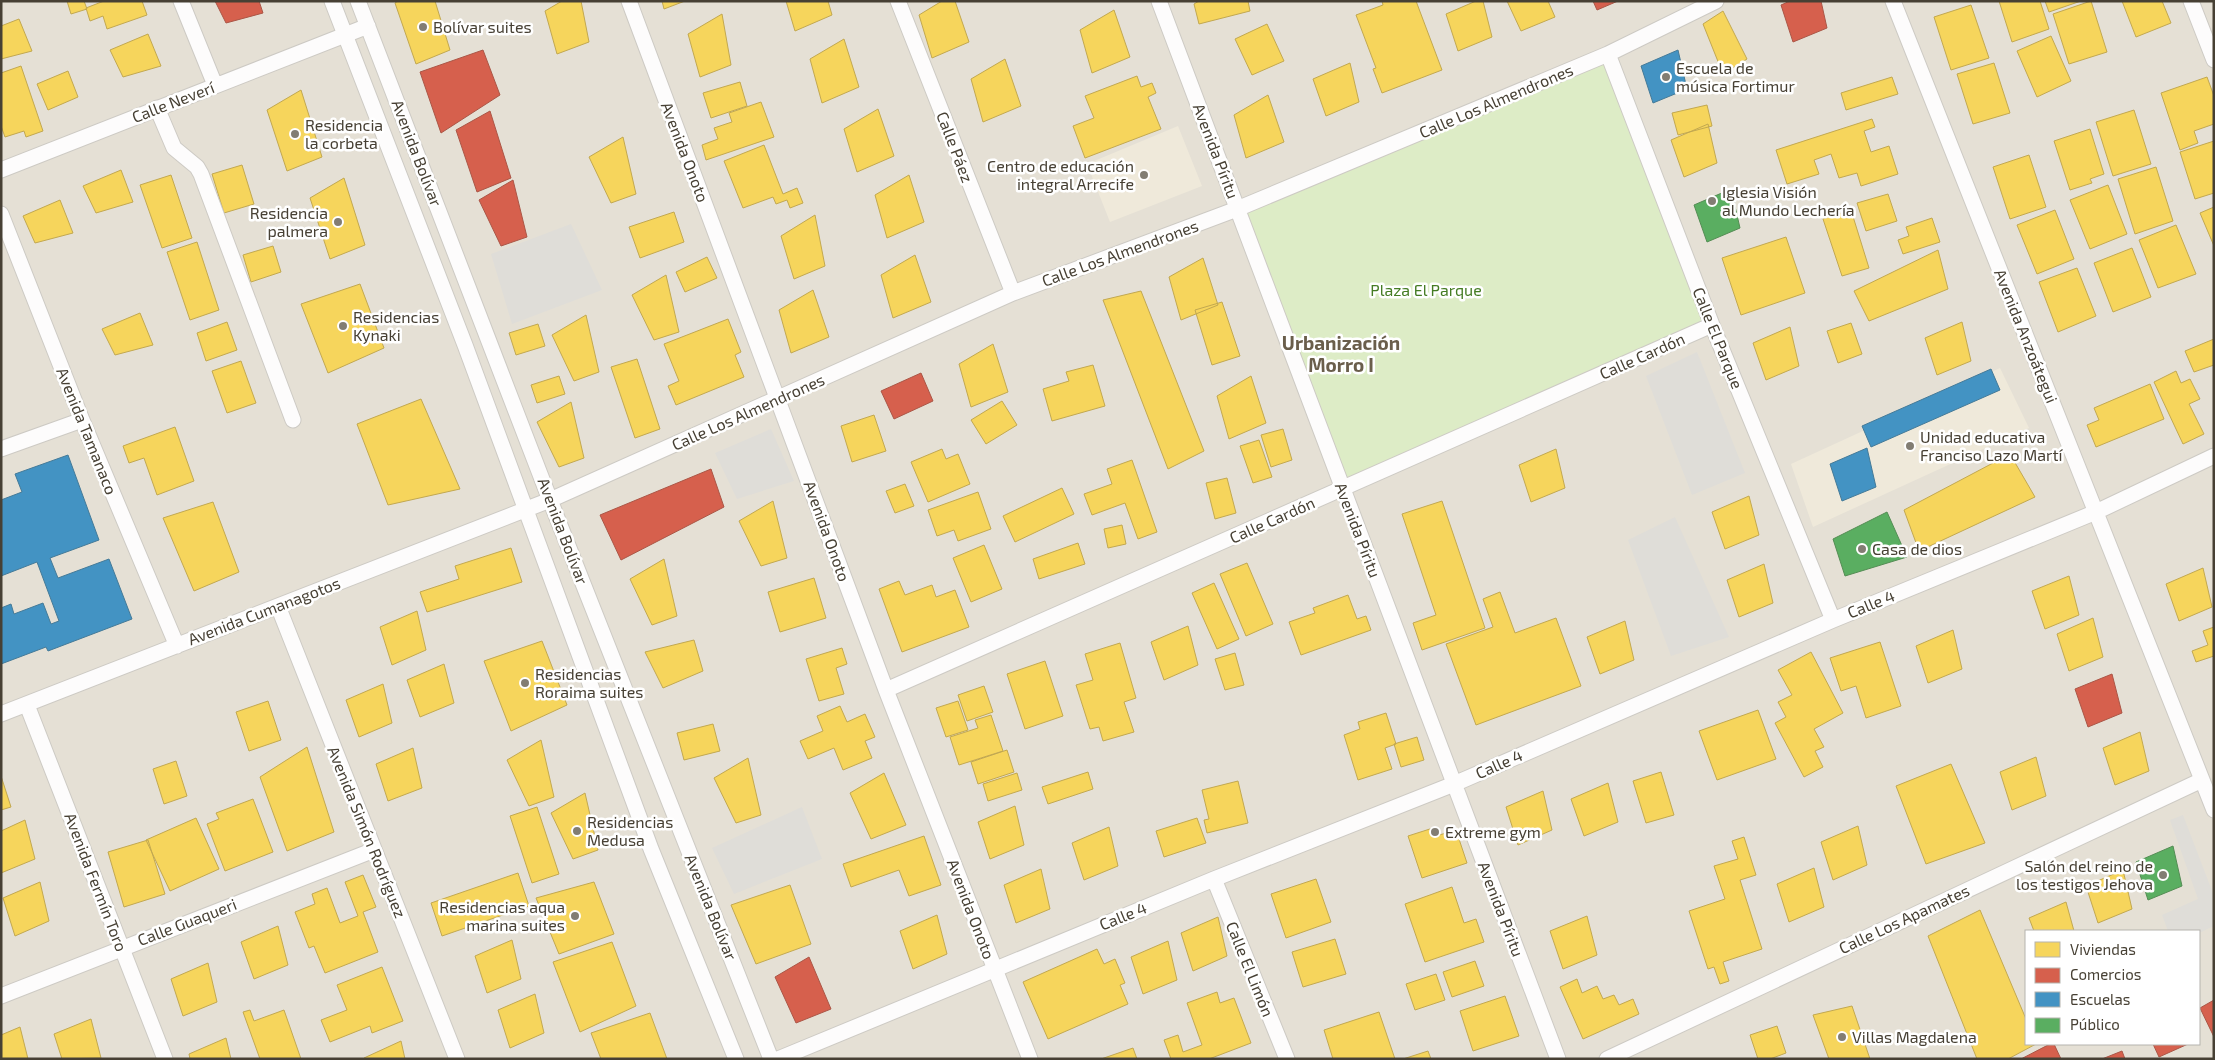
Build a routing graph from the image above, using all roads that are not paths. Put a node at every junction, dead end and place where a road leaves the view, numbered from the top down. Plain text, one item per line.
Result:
1 (182, 1) edge
2 (332, 1) edge
3 (358, 1) edge
4 (629, 1) edge
5 (898, 1) edge
6 (1159, 1) edge
7 (1716, 1) edge
8 (1893, 1) edge
9 (2191, 1) edge
10 (368, 26) junction
11 (346, 37) junction
12 (1608, 54) junction
13 (2214, 60) edge
14 (215, 85) junction
15 (157, 108) junction
16 (1, 170) edge
17 (1237, 209) junction
18 (1, 214) edge
19 (1013, 293) junction
20 (1712, 325) junction
21 (778, 400) junction
22 (82, 420) junction
23 (293, 420) dead end
24 (1, 448) edge
25 (2214, 456) edge
26 (1342, 488) junction
27 (550, 500) junction
28 (526, 509) junction
29 (2096, 512) junction
30 (278, 606) junction
31 (1832, 620) junction
32 (177, 646) junction
33 (886, 690) junction
34 (27, 705) junction
35 (1, 714) edge
36 (2202, 780) junction
37 (1454, 784) junction
38 (2214, 810) edge
39 (374, 850) junction
40 (1214, 879) junction
41 (121, 948) junction
42 (994, 969) junction
43 (1, 996) edge
44 (165, 1059) edge
45 (456, 1059) edge
46 (736, 1059) edge
47 (771, 1059) edge
48 (778, 1059) edge
49 (1030, 1059) edge
50 (1287, 1059) edge
51 (1558, 1059) edge
52 (1607, 1059) edge

1 - 14 street
2 - 11 street, Avenida Bolívar
3 - 10 street, Avenida Bolívar
4 - 21 street, Avenida Onoto
5 - 19 street, Calle Páez
6 - 17 street, Avenida Píritu
7 - 12 street, Calle Los Almendrones
8 - 29 street, Avenida Anzoátegui
9 - 13 street
10 - 11 street, Calle Neverí
10 - 27 street, Avenida Bolívar
11 - 14 street, Calle Neverí
11 - 28 street, Avenida Bolívar
12 - 17 street, Calle Los Almendrones
12 - 20 street, Calle El Parque
14 - 15 street, Calle Neverí
15 - 16 street, Calle Neverí
15 - 23 street
17 - 19 street, Calle Los Almendrones
17 - 26 street, Avenida Píritu
18 - 22 street, Avenida Tamanaco
19 - 21 street, Calle Los Almendrones
20 - 26 street, Calle Cardón
20 - 31 street, Calle El Parque
21 - 27 street, Calle Los Almendrones
21 - 33 street, Avenida Onoto
22 - 24 street
22 - 32 street, Avenida Tamanaco
25 - 29 street, Calle 4
26 - 33 street, Calle Cardón
26 - 37 street, Avenida Píritu
27 - 28 street, Calle Los Almendrones
27 - 47 street, Avenida Bolívar
28 - 30 street, Avenida Cumanagotos
28 - 46 street, Avenida Bolívar
29 - 31 street, Calle 4
29 - 36 street, Avenida Anzoátegui
30 - 32 street, Avenida Cumanagotos
30 - 39 street, Avenida Simón Rodríguez
31 - 37 street, Calle 4
32 - 34 street, Avenida Cumanagotos
33 - 42 street, Avenida Onoto
34 - 35 street, Avenida Cumanagotos
34 - 41 street, Avenida Fermín Toro
36 - 38 street, Avenida Anzoátegui
36 - 52 street, Calle Los Apamates
37 - 40 street, Calle 4
37 - 51 street, Avenida Píritu
39 - 41 street, Calle Guaqueri
39 - 45 street, Avenida Simón Rodríguez
40 - 42 street, Calle 4
40 - 50 street, Calle El Limón
41 - 43 street, Calle Guaqueri
41 - 44 street, Avenida Fermín Toro
42 - 48 street, Calle 4
42 - 49 street, Avenida Onoto

